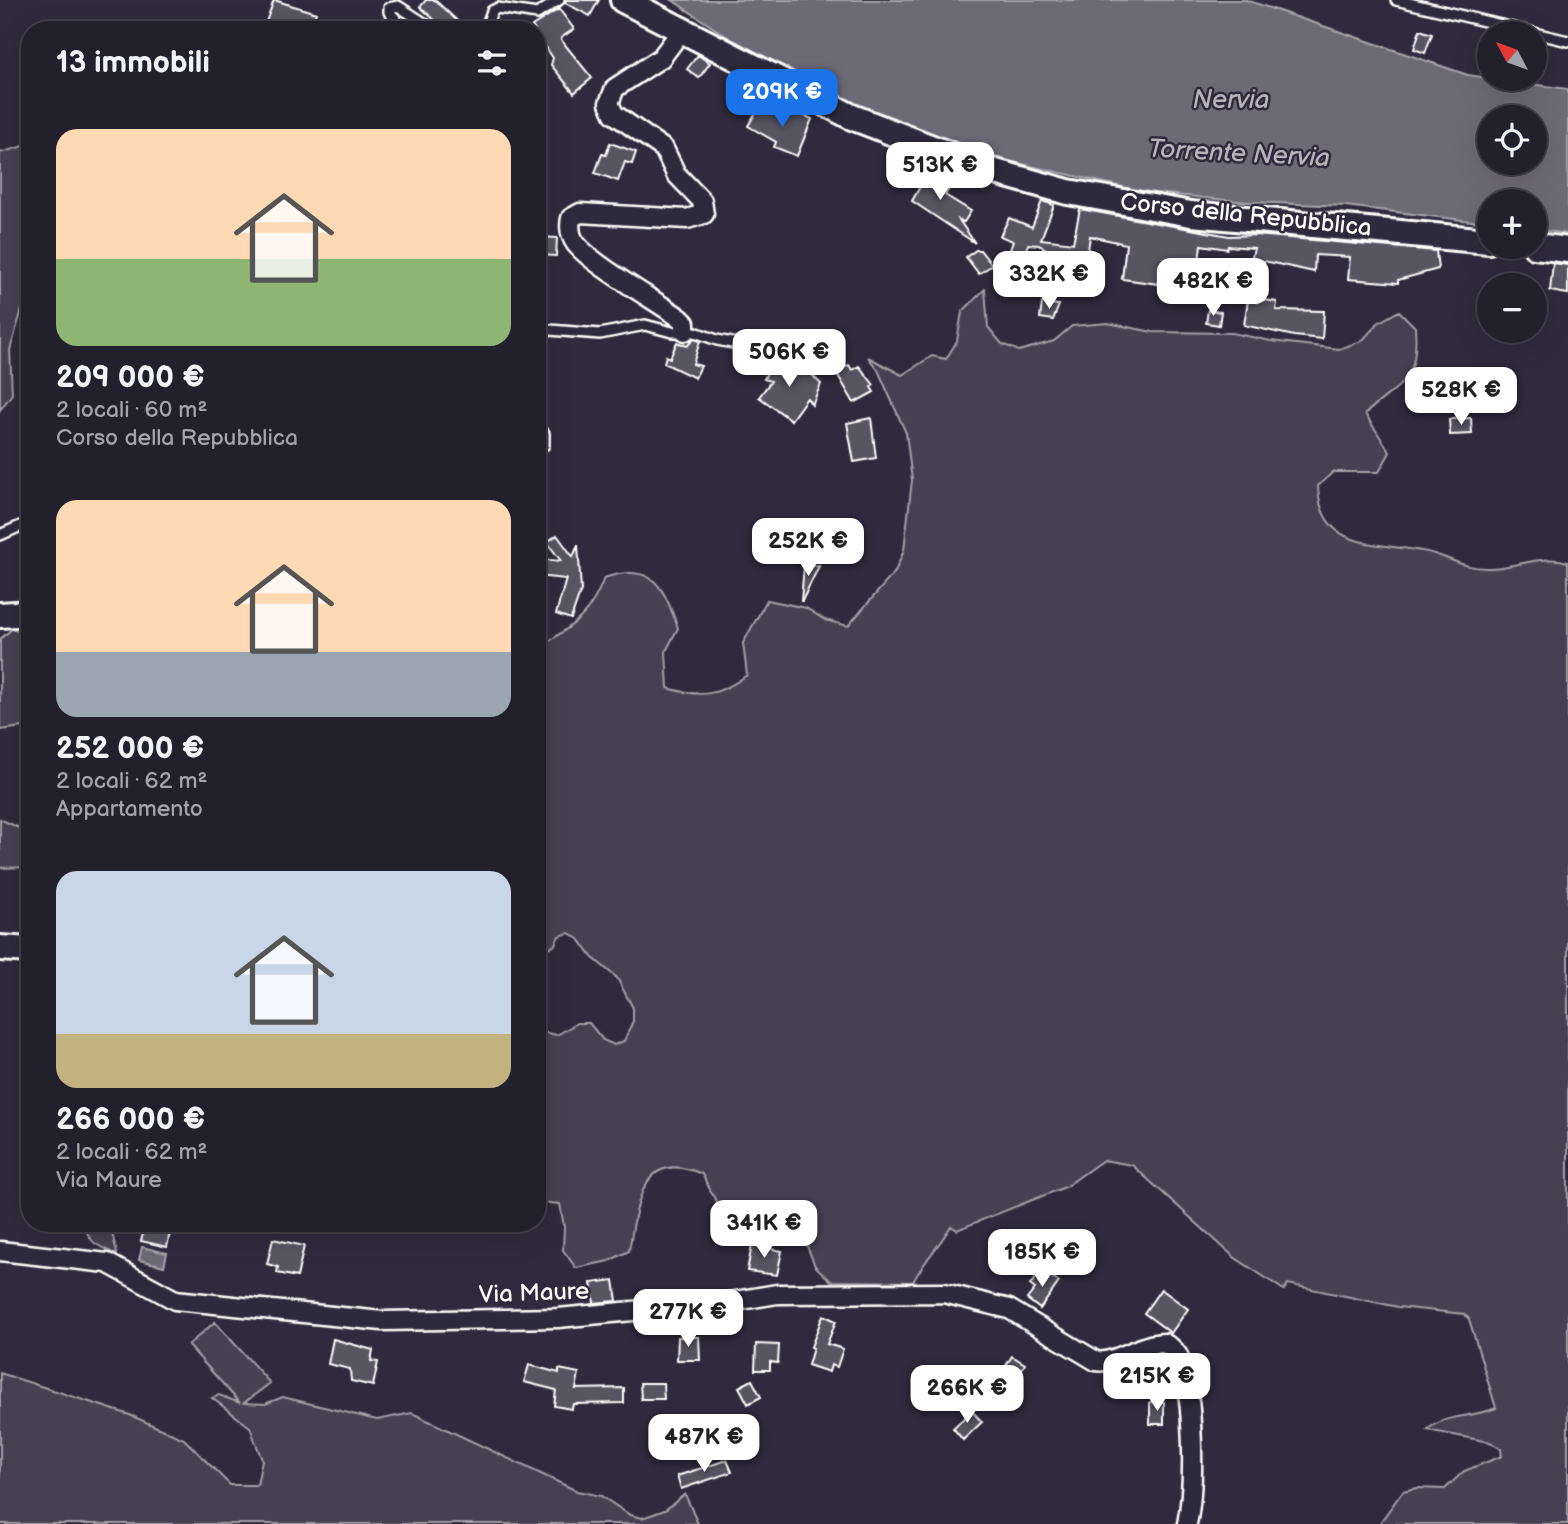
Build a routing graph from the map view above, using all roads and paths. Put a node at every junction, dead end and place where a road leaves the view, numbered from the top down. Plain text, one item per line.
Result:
1 (559, 0) edge
2 (623, 0) edge
3 (1396, 0) edge
4 (394, 18) dead end
5 (421, 21) edge
6 (488, 21) edge
7 (682, 30) junction
8 (1568, 41) edge
9 (1477, 240) edge
10 (1547, 247) edge
11 (1568, 250) edge
12 (546, 330) edge
13 (685, 331) junction
14 (763, 349) dead end
15 (21, 527) edge
16 (0, 535) edge
17 (21, 614) edge
18 (0, 615) edge
19 (0, 948) edge
20 (21, 949) edge
21 (0, 1251) edge
22 (1187, 1524) edge

1 - 6 lane
2 - 7 main road, Corso della Repubblica
3 - 8 lane
4 - 5 lane
7 - 9 main road, Corso della Repubblica
7 - 13 street
10 - 11 main road
12 - 13 lane
13 - 14 lane
15 - 16 lane
17 - 18 main road
19 - 20 main road
21 - 22 street, Via Maure

